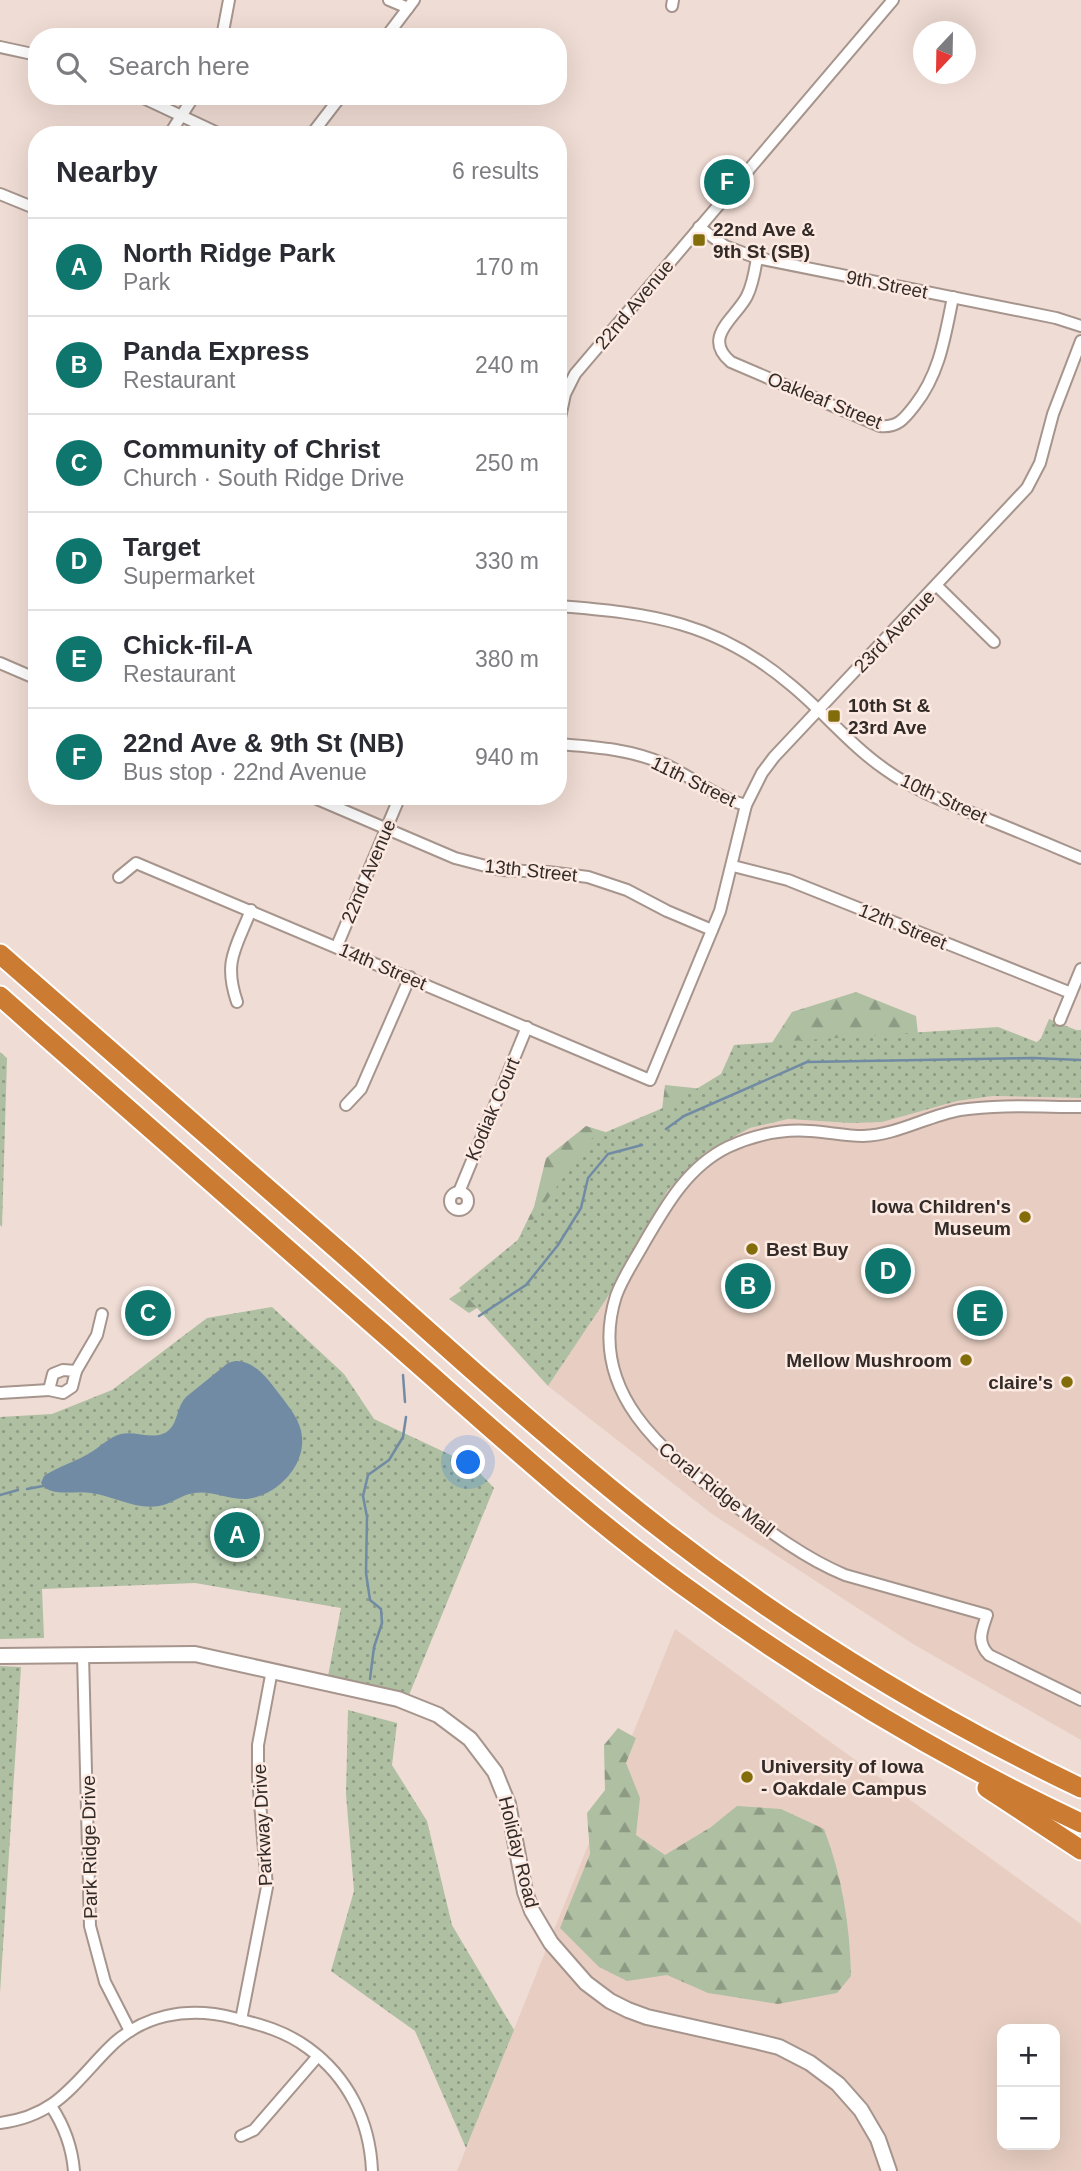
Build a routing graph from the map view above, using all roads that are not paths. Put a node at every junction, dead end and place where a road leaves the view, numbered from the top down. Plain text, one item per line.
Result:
1 (229, 0) edge
2 (389, 0) edge
3 (893, 0) edge
4 (411, 4) edge
5 (224, 28) edge
6 (393, 28) edge
7 (0, 47) edge
8 (28, 53) edge
9 (157, 105) edge
10 (187, 105) edge
11 (334, 105) edge
12 (179, 116) junction
13 (174, 126) edge
14 (202, 126) edge
15 (318, 126) edge
16 (0, 194) edge
17 (28, 205) edge
18 (699, 227) junction
19 (757, 258) junction
20 (953, 297) junction
21 (1081, 326) edge
22 (1081, 341) edge
23 (567, 390) edge
24 (937, 586) junction
25 (567, 607) edge
26 (994, 642) dead end
27 (0, 663) edge
28 (28, 675) edge
29 (818, 710) junction
30 (567, 745) edge
31 (331, 805) edge
32 (396, 805) edge
33 (746, 805) junction
34 (387, 829) junction
35 (1081, 858) edge
36 (733, 866) junction
37 (119, 877) dead end
38 (251, 911) junction
39 (712, 930) junction
40 (337, 946) junction
41 (0, 954) edge
42 (1081, 969) edge
43 (410, 977) junction
44 (1071, 993) junction
45 (0, 996) edge
46 (237, 1002) dead end
47 (1060, 1020) dead end
48 (527, 1027) junction
49 (650, 1080) joint
50 (346, 1105) dead end
51 (1081, 1107) edge
52 (458, 1192) dead end
53 (102, 1314) dead end
54 (76, 1371) junction
55 (49, 1390) junction
56 (0, 1393) edge
57 (83, 1655) junction
58 (0, 1656) edge
59 (272, 1670) junction
60 (852, 1699) junction
61 (1081, 1700) edge
62 (975, 1733) junction
63 (1081, 1779) edge
64 (1081, 1788) edge
65 (1081, 1823) edge
66 (1081, 1850) edge
67 (242, 2020) junction
68 (130, 2031) junction
69 (318, 2056) junction
70 (51, 2106) junction
71 (0, 2123) edge
72 (240, 2136) dead end
73 (74, 2171) edge
74 (372, 2171) edge
75 (889, 2171) edge

1 - 5 street
2 - 4 street
3 - 18 street, 22nd Avenue
4 - 6 street
7 - 8 street
9 - 12 street
10 - 12 street
11 - 15 street
12 - 13 street
12 - 14 street
16 - 17 street
18 - 19 street, 9th Street
18 - 23 street, 22nd Avenue
19 - 20 street, 9th Street
19 - 20 street, Oakleaf Street
20 - 21 street, 9th Street
22 - 24 street, 23rd Avenue
24 - 26 street
24 - 29 street, 23rd Avenue
25 - 29 street, 10th Street
27 - 28 street
29 - 33 street, 23rd Avenue
29 - 35 street, 10th Street
30 - 33 street, 11th Street
31 - 34 street, 13th Street
32 - 34 street, 22nd Avenue
33 - 36 street, 23rd Avenue
34 - 39 street, 13th Street
34 - 40 street, 22nd Avenue
36 - 39 street, 23rd Avenue
36 - 44 street, 12th Street
37 - 38 street, 14th Street
38 - 40 street, 14th Street
38 - 46 street
39 - 49 street, 23rd Avenue
40 - 43 street, 14th Street
41 - 62 highway
42 - 44 street
43 - 48 street, 14th Street
43 - 50 street
44 - 47 street
45 - 60 highway
48 - 49 street, 14th Street
48 - 52 street, Kodiak Court
51 - 61 street, Coral Ridge Mall
53 - 54 street
54 - 55 street
54 - 55 street
55 - 56 street
57 - 58 street, Holiday Road
57 - 59 street, Holiday Road
57 - 68 street, Park Ridge Drive
59 - 67 street, Parkway Drive
59 - 75 street, Holiday Road
60 - 65 highway
60 - 66 highway
62 - 63 highway
62 - 64 highway
67 - 68 street
67 - 69 street
68 - 70 street
69 - 72 street
69 - 74 street
70 - 71 street
70 - 73 street

